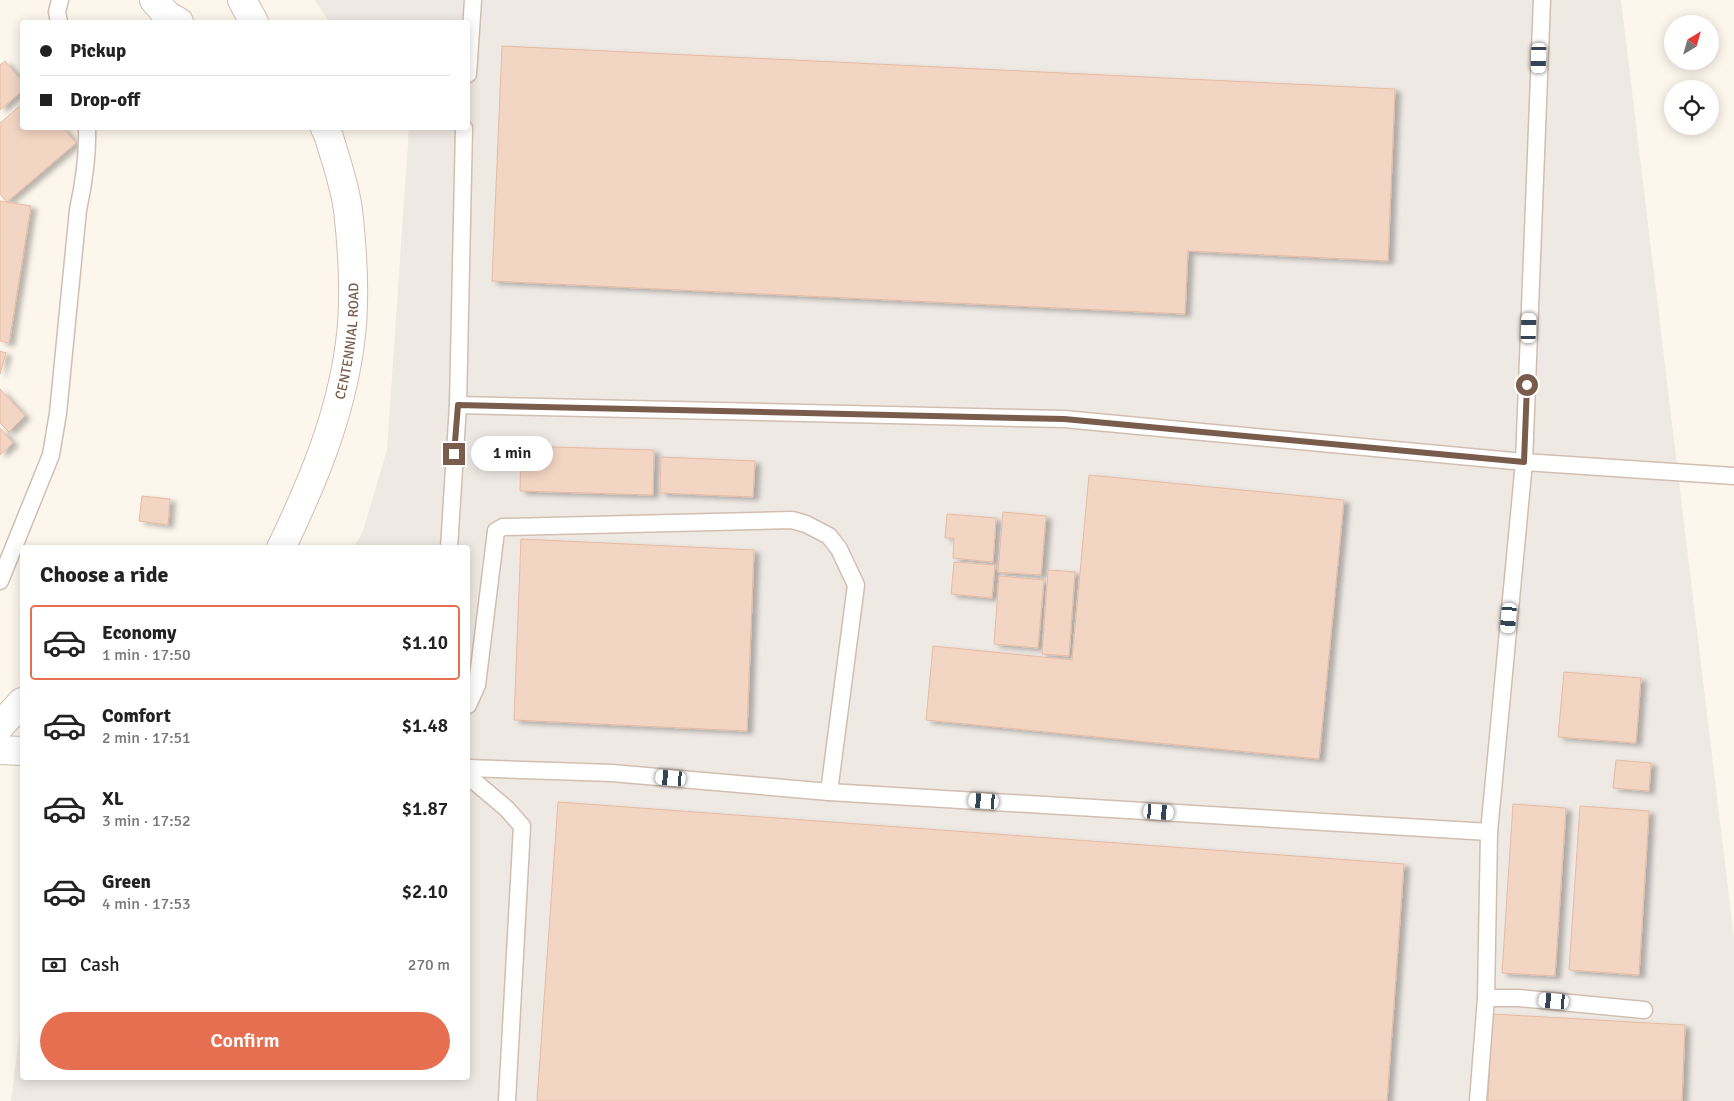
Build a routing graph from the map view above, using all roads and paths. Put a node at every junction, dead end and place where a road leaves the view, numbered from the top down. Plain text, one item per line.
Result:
1 (60, 0) edge
2 (154, 0) edge
3 (242, 0) edge
4 (473, 0) edge
5 (1542, 0) edge
6 (59, 20) edge
7 (176, 20) edge
8 (253, 20) edge
9 (470, 44) edge
10 (87, 130) edge
11 (326, 130) edge
12 (464, 130) edge
13 (458, 405) junction
14 (1524, 462) junction
15 (1734, 476) edge
16 (282, 545) edge
17 (448, 545) edge
18 (0, 581) edge
19 (470, 701) edge
20 (20, 704) edge
21 (0, 726) edge
22 (0, 750) edge
23 (20, 751) edge
24 (470, 768) edge
25 (470, 778) edge
26 (829, 792) junction
27 (1489, 832) junction
28 (1486, 998) junction
29 (1644, 1010) dead end
30 (507, 1101) edge
31 (1478, 1101) edge

1 - 6 lane
2 - 7 street
3 - 8 street
4 - 9 lane
5 - 14 lane
10 - 18 lane
11 - 16 street, CENTENNIAL ROAD
12 - 13 lane
13 - 14 lane
13 - 17 lane
14 - 15 lane
14 - 27 lane
19 - 26 lane
20 - 21 street
22 - 23 street
24 - 26 lane
25 - 30 lane
26 - 27 lane
27 - 28 lane
28 - 29 lane
28 - 31 lane

